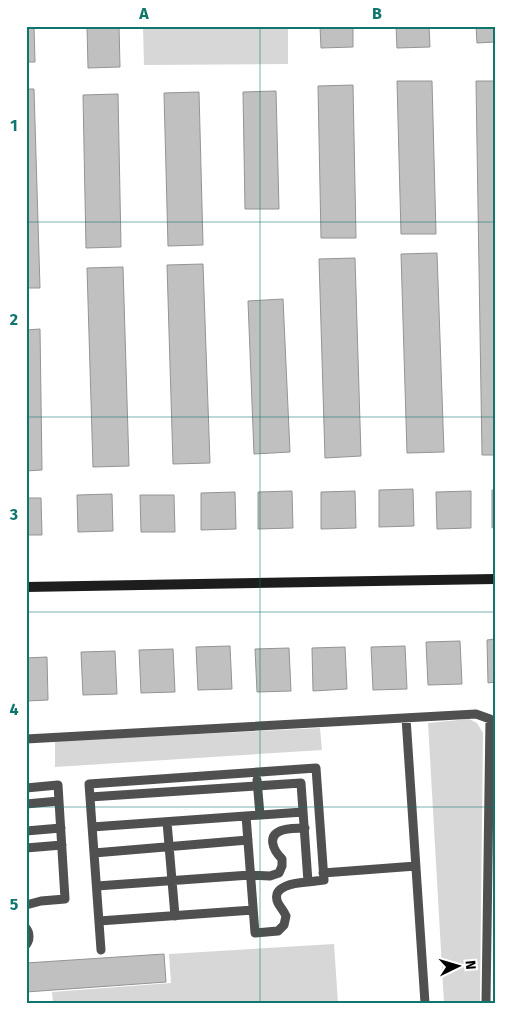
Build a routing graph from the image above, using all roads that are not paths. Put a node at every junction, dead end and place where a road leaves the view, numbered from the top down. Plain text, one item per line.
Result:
1 (495, 580) edge
2 (26, 586) edge
3 (406, 718) junction
4 (26, 738) edge
5 (256, 772) junction
6 (258, 786) junction
7 (26, 788) edge
8 (90, 797) junction
9 (59, 802) junction
10 (26, 804) edge
11 (303, 812) junction
12 (260, 815) junction
13 (246, 816) junction
14 (167, 822) junction
15 (92, 827) junction
16 (61, 828) junction
17 (304, 828) junction
18 (26, 830) edge
19 (248, 840) junction
20 (62, 845) junction
21 (169, 846) junction
22 (26, 848) edge
23 (94, 852) junction
24 (416, 866) junction
25 (323, 873) junction
26 (250, 875) junction
27 (172, 881) junction
28 (308, 882) junction
29 (97, 886) junction
30 (26, 905) edge
31 (253, 910) junction
32 (175, 916) junction
33 (99, 922) junction
34 (26, 928) edge
35 (26, 945) edge
36 (101, 950) dead end
37 (425, 1003) edge
38 (486, 1003) edge

1 - 2 main road
3 - 4 lane
3 - 24 lane
3 - 38 lane
5 - 6 lane
5 - 8 lane
5 - 25 lane
6 - 8 lane
6 - 11 lane
6 - 12 lane
7 - 9 lane
8 - 15 lane
9 - 10 lane
9 - 16 lane
11 - 12 lane
11 - 17 lane
12 - 13 lane
13 - 14 lane
13 - 19 lane
14 - 15 lane
14 - 21 lane
15 - 23 lane
16 - 18 lane
16 - 20 lane
17 - 26 lane
17 - 28 lane
19 - 21 lane
19 - 26 lane
20 - 22 lane
20 - 30 lane
21 - 23 lane
21 - 27 lane
23 - 29 lane
24 - 25 lane
24 - 37 lane
25 - 28 lane
26 - 27 lane
26 - 31 lane
27 - 29 lane
27 - 32 lane
28 - 31 lane
29 - 33 lane
31 - 32 lane
32 - 33 lane
33 - 36 lane
34 - 35 lane

